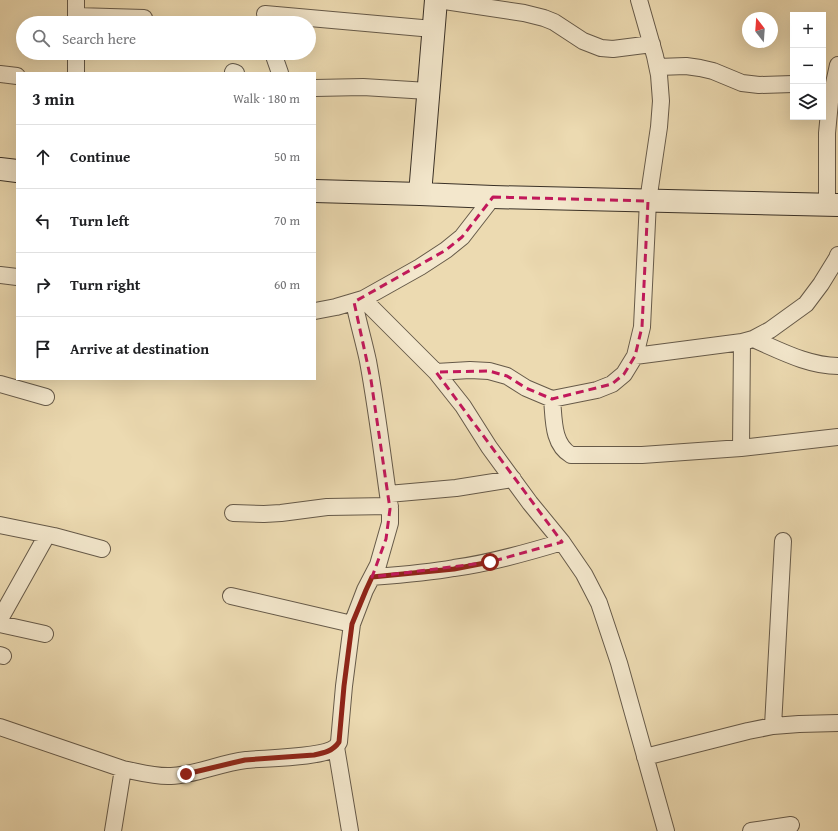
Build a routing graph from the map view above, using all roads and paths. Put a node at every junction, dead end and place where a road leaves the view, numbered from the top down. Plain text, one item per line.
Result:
1 (76, 0) edge
2 (437, 0) edge
3 (639, 0) edge
4 (265, 12) edge
5 (76, 16) edge
6 (305, 16) edge
7 (316, 17) edge
8 (433, 29) junction
9 (652, 44) junction
10 (76, 60) edge
11 (275, 60) edge
12 (838, 65) edge
13 (658, 67) junction
14 (76, 72) edge
15 (280, 72) edge
16 (0, 74) edge
17 (16, 76) edge
18 (829, 83) edge
19 (790, 84) edge
20 (316, 88) edge
21 (428, 91) junction
22 (0, 169) edge
23 (16, 170) edge
24 (316, 188) edge
25 (420, 194) junction
26 (493, 197) junction
27 (648, 201) junction
28 (832, 205) edge
29 (838, 255) edge
30 (0, 275) edge
31 (16, 278) edge
32 (358, 300) junction
33 (316, 311) edge
34 (747, 341) junction
35 (635, 356) junction
36 (838, 366) edge
37 (436, 372) junction
38 (0, 384) edge
39 (46, 397) dead end
40 (552, 398) junction
41 (838, 437) edge
42 (741, 448) junction
43 (513, 479) junction
44 (389, 500) junction
45 (233, 513) dead end
46 (0, 525) edge
47 (48, 535) junction
48 (783, 541) dead end
49 (562, 542) junction
50 (102, 548) dead end
51 (372, 577) junction
52 (231, 596) dead end
53 (0, 620) edge
54 (0, 624) edge
55 (352, 624) junction
56 (45, 634) dead end
57 (838, 723) edge
58 (773, 726) junction
59 (0, 727) edge
60 (336, 748) junction
61 (645, 758) junction
62 (123, 769) junction
63 (791, 825) dead end
64 (113, 831) edge
65 (350, 831) edge
66 (666, 831) edge
67 (751, 831) edge

1 - 5 street
2 - 8 street
2 - 9 street
3 - 9 street
4 - 6 street
7 - 8 street
8 - 21 street
9 - 13 street
10 - 14 street
11 - 15 street
12 - 18 street
13 - 19 street
13 - 27 street
16 - 17 street
18 - 28 street
20 - 21 street
21 - 25 street
22 - 23 street
24 - 25 street
25 - 26 street
26 - 27 street
26 - 32 street
27 - 28 street
27 - 35 street
29 - 34 street
30 - 31 street
32 - 33 street
32 - 37 street
32 - 44 street
34 - 35 street
34 - 36 street
34 - 42 street
35 - 40 street
37 - 40 street
37 - 43 street
38 - 39 street
40 - 42 street
41 - 42 street
43 - 44 street
43 - 49 street
44 - 45 street
44 - 51 street
46 - 47 street
47 - 50 street
47 - 53 street
48 - 58 street
49 - 51 street
49 - 61 street
51 - 55 street
52 - 55 street
54 - 56 street
55 - 60 street
57 - 58 street
58 - 61 street
59 - 62 street
60 - 62 street
60 - 65 street
61 - 66 street
62 - 64 street
63 - 67 street

